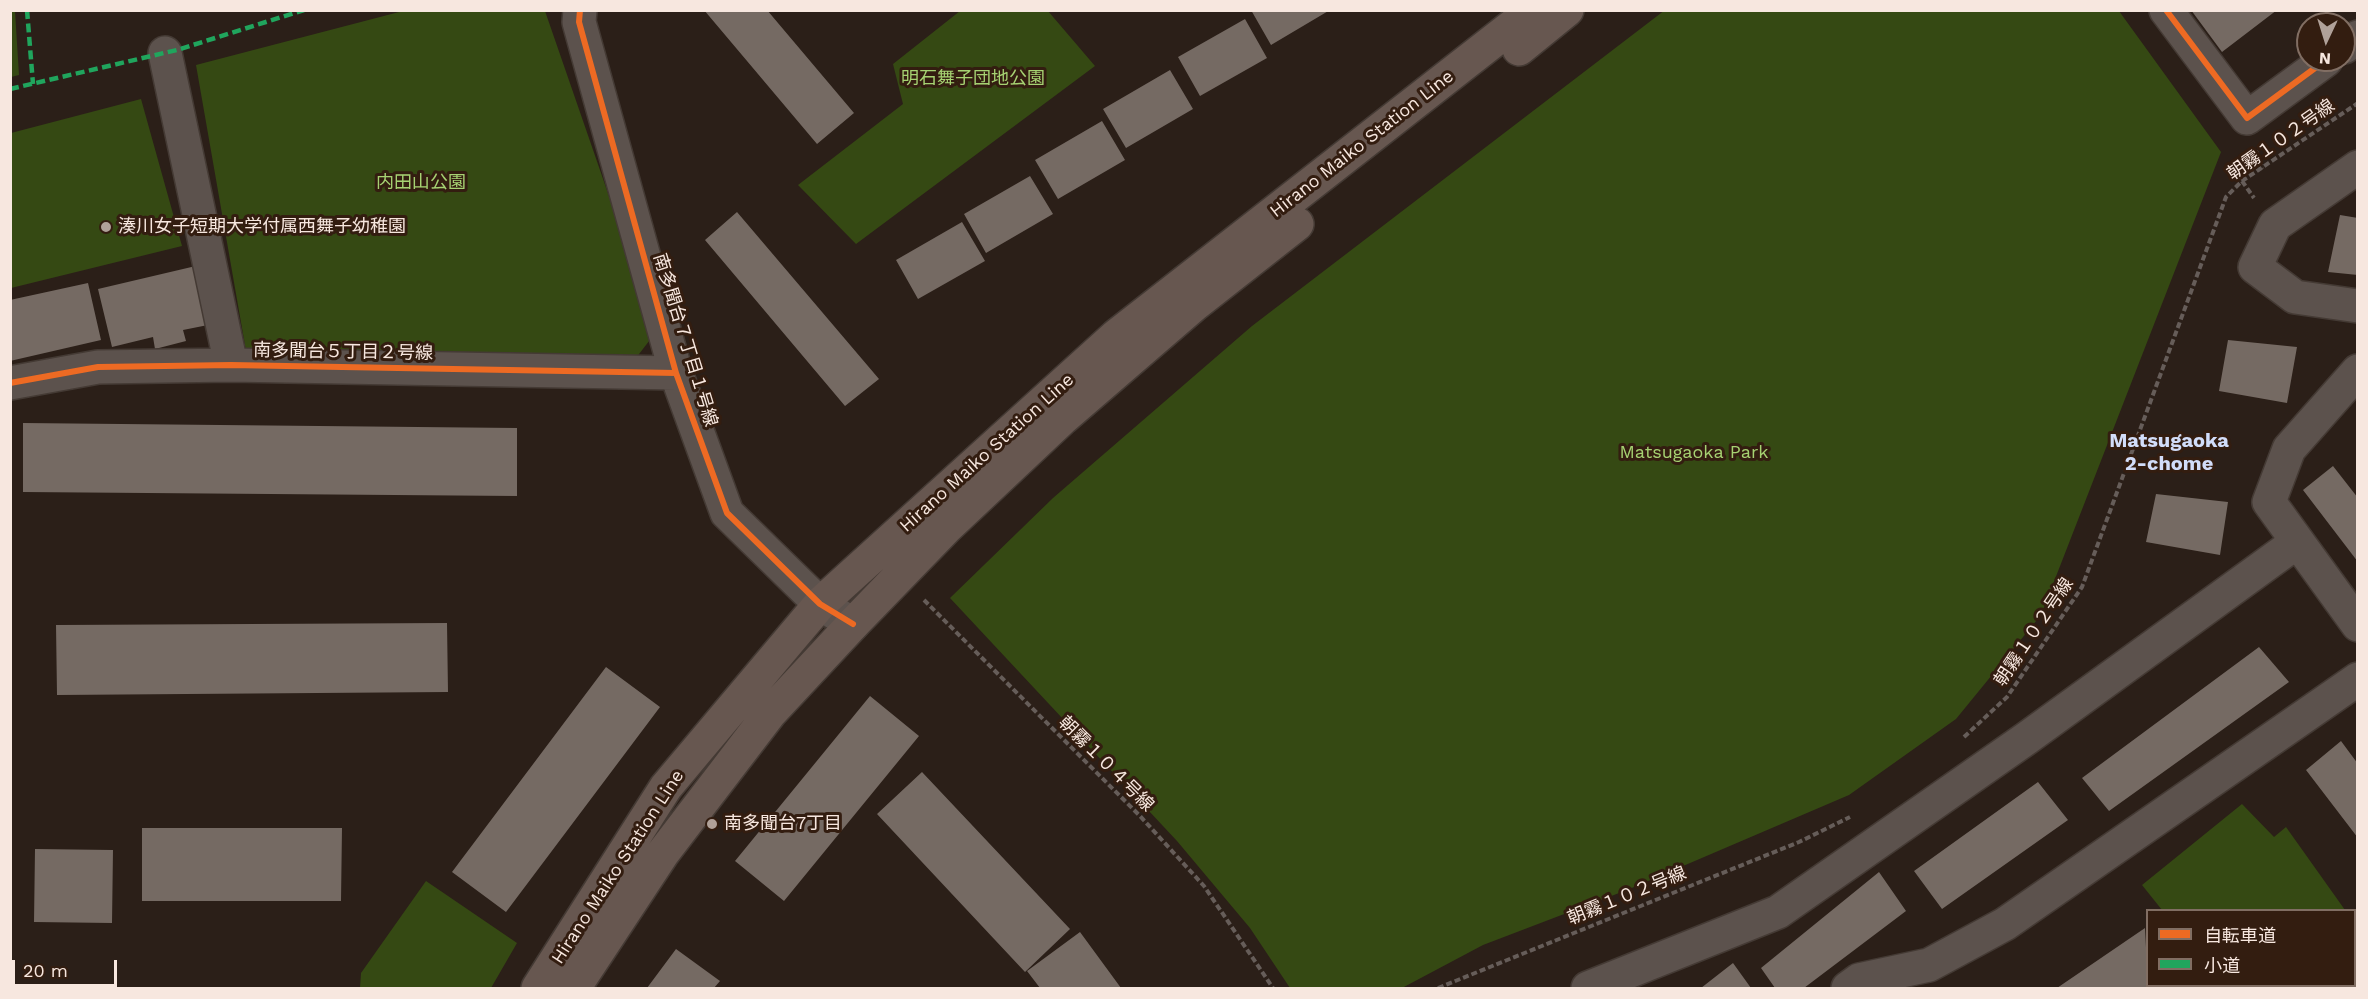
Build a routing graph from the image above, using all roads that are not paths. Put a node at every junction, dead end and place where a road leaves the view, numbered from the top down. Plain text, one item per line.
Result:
1 (580, 10) edge
2 (1533, 10) edge
3 (1567, 10) edge
4 (2166, 10) edge
5 (165, 53) dead end
6 (2310, 72) edge
7 (2358, 167) edge
8 (2358, 306) edge
9 (231, 365) junction
10 (2358, 370) edge
11 (676, 373) junction
12 (10, 383) edge
13 (2297, 542) junction
14 (820, 604) junction
15 (853, 624) junction
16 (2358, 625) edge
17 (2358, 679) edge
18 (1937, 977) edge
19 (538, 988) edge
20 (574, 988) edge
21 (1588, 988) edge
22 (1848, 988) edge

1 - 11 street, 南多聞台７丁目１号線
2 - 14 main road, Hirano Maiko Station Line
3 - 15 main road, Hirano Maiko Station Line
4 - 6 street
5 - 9 street
7 - 8 street
9 - 11 street, 南多聞台５丁目２号線
9 - 12 street, 南多聞台５丁目２号線
10 - 13 street
11 - 14 street, 南多聞台７丁目１号線
13 - 16 street
13 - 21 street
14 - 15 street, 南多聞台７丁目１号線
14 - 19 main road, Hirano Maiko Station Line
15 - 20 main road, Hirano Maiko Station Line
17 - 18 street
18 - 22 street

